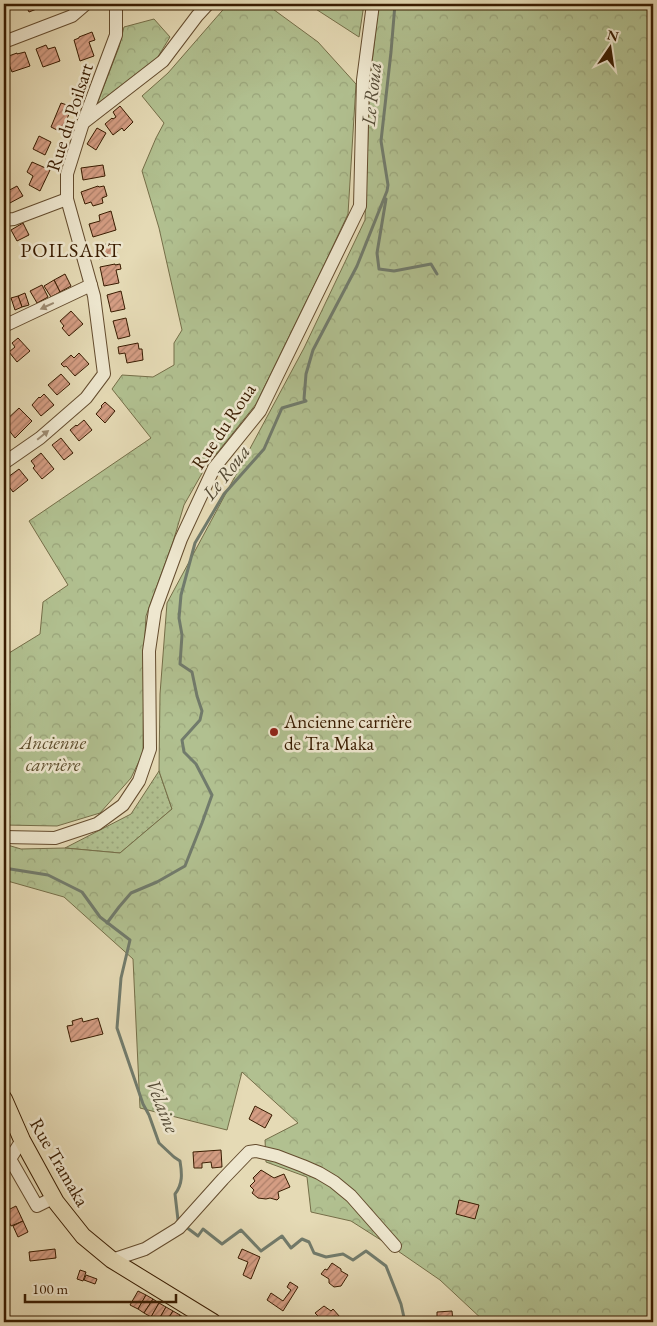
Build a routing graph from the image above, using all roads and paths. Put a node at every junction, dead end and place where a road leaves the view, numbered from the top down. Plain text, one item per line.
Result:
1 (86, 4) edge
2 (116, 4) edge
3 (208, 4) edge
4 (373, 4) edge
5 (4, 42) edge
6 (83, 123) junction
7 (67, 199) junction
8 (4, 220) edge
9 (91, 285) junction
10 (4, 326) edge
11 (4, 463) edge
12 (4, 836) edge
13 (4, 1099) edge
14 (395, 1246) dead end
15 (112, 1260) junction
16 (213, 1322) edge

1 - 5 street
2 - 6 street, Rue du Poilsart
3 - 6 street
4 - 12 street, Rue du Roua
6 - 7 street, Rue du Poilsart
7 - 8 street
7 - 9 street, Rue du Poilsart
9 -> 10 street
11 -> 9 street, Rue du Poilsart
13 - 15 main road, Rue Tramaka
14 - 15 street
15 - 16 main road, Rue Tramaka

